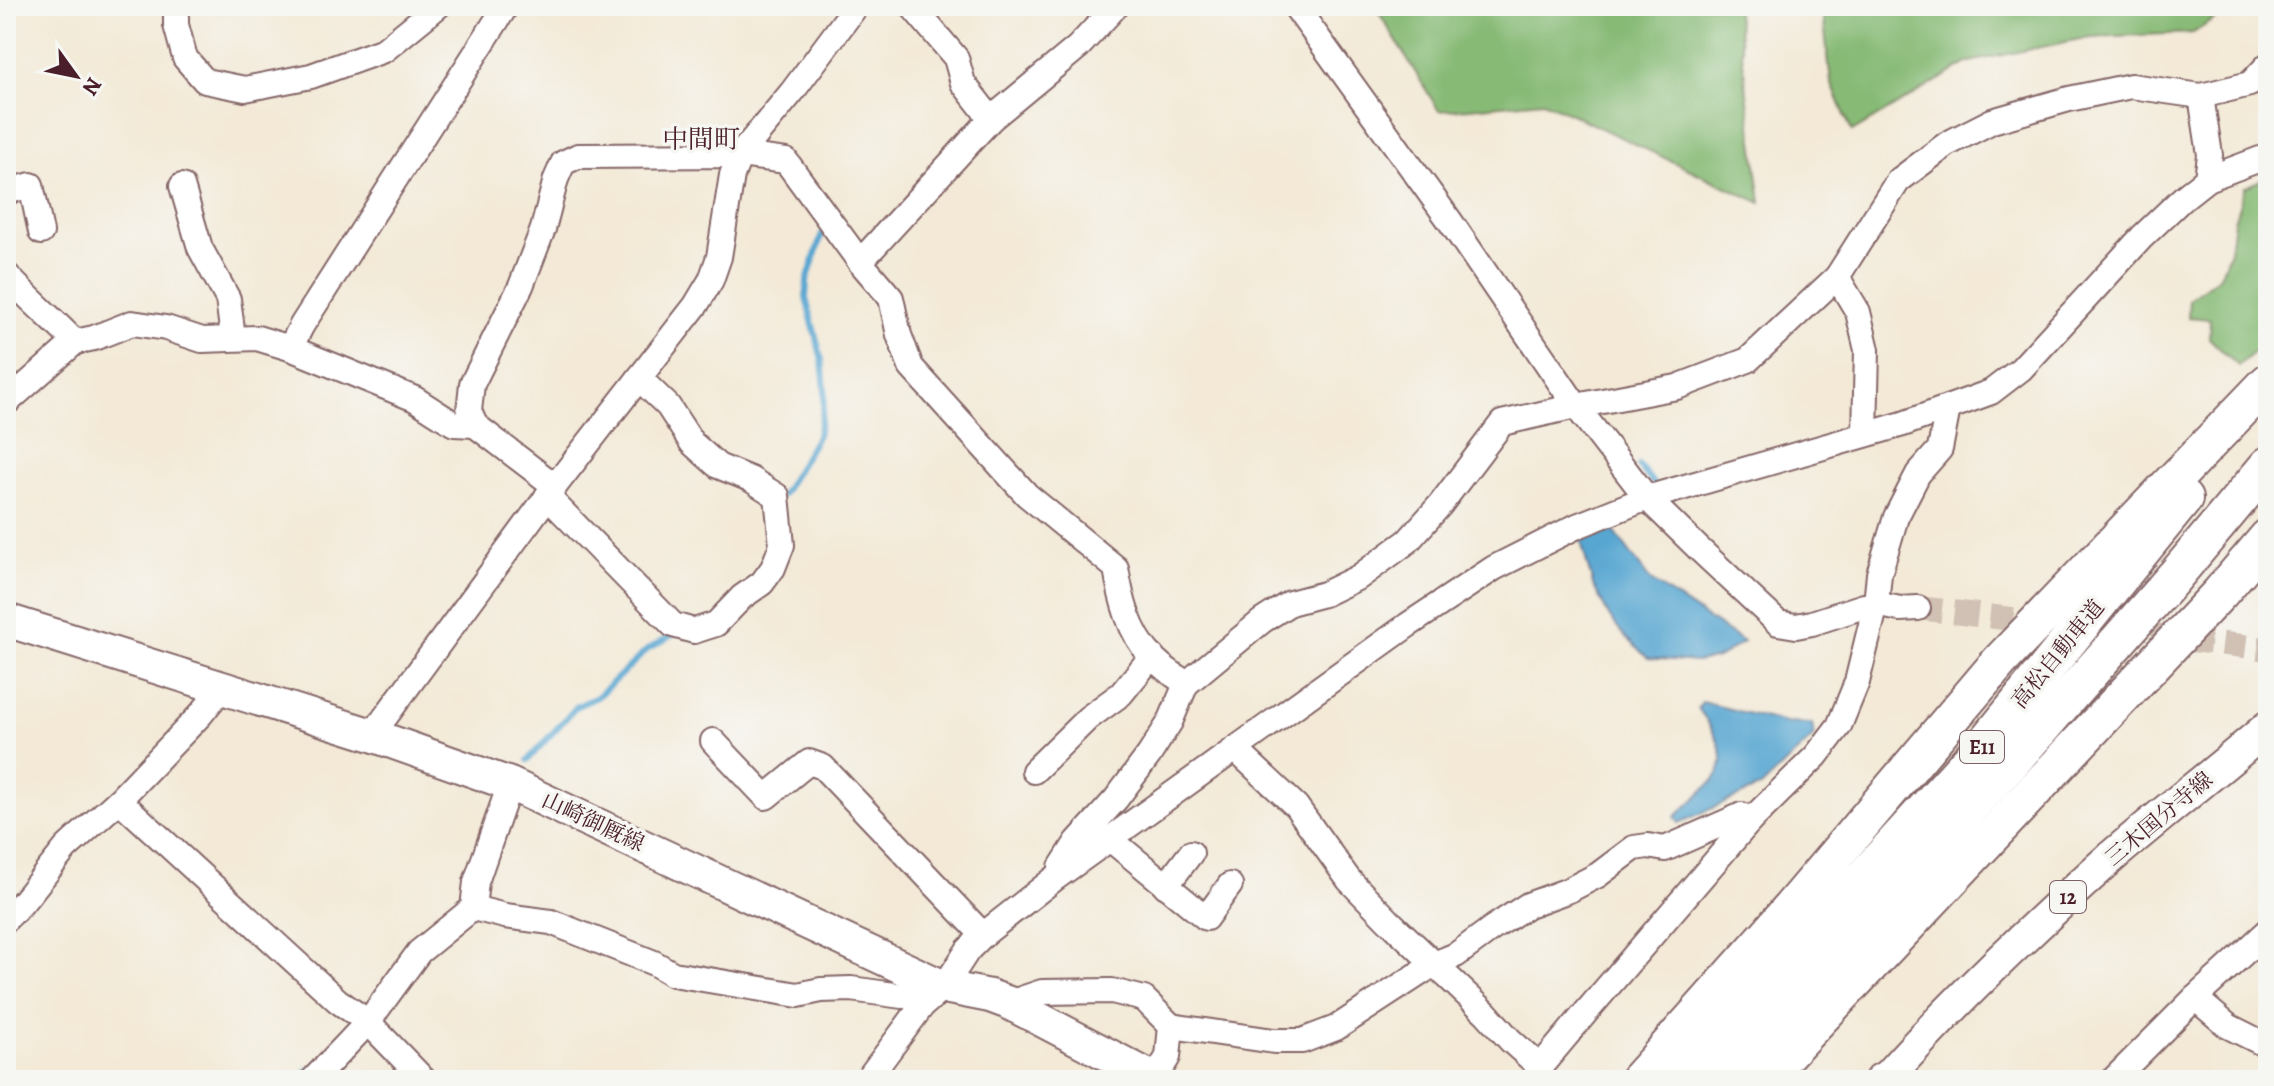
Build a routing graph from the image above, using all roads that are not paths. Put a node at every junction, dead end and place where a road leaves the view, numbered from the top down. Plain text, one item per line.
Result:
1 (176, 6) edge
2 (438, 6) edge
3 (506, 6) edge
4 (856, 6) edge
5 (912, 6) edge
6 (1116, 6) edge
7 (1295, 6) edge
8 (2268, 65) edge
9 (2201, 96) junction
10 (991, 119) junction
11 (740, 155) junction
12 (2268, 156) edge
13 (2207, 179) junction
14 (182, 186) dead end
15 (6, 192) edge
16 (41, 232) dead end
17 (860, 262) junction
18 (6, 274) edge
19 (1837, 277) junction
20 (233, 337) junction
21 (75, 342) junction
22 (290, 348) junction
23 (639, 378) junction
24 (2268, 382) edge
25 (2268, 398) edge
26 (6, 403) edge
27 (1576, 406) junction
28 (1948, 408) junction
29 (475, 425) junction
30 (1865, 434) junction
31 (2268, 465) edge
32 (551, 491) junction
33 (1647, 498) junction
34 (2268, 537) edge
35 (1876, 604) junction
36 (1918, 608) tunnel mouth
37 (6, 620) edge
38 (1152, 656) junction
39 (1186, 684) junction
40 (222, 688) junction
41 (2267, 728) edge
42 (372, 735) junction
43 (713, 741) dead end
44 (1235, 749) junction
45 (1034, 771) dead end
46 (510, 784) junction
47 (119, 800) junction
48 (1749, 822) junction
49 (1110, 839) junction
50 (1191, 853) dead end
51 (1054, 879) junction
52 (1230, 885) dead end
53 (1166, 886) junction
54 (473, 908) junction
55 (6, 919) edge
56 (2268, 931) edge
57 (983, 935) junction
58 (1434, 964) junction
59 (938, 992) junction
60 (2195, 998) junction
61 (1009, 1003) junction
62 (361, 1017) junction
63 (1171, 1026) junction
64 (2268, 1046) edge
65 (1537, 1074) edge
66 (313, 1080) edge
67 (424, 1080) edge
68 (867, 1080) edge
69 (1155, 1080) edge
70 (1638, 1080) edge
71 (1679, 1080) edge
72 (1716, 1080) edge
73 (1762, 1080) edge
74 (1881, 1080) edge
75 (2113, 1080) edge

1 - 2 street
3 - 22 street
4 - 11 street
5 - 10 street
6 - 10 street
7 - 27 street
8 - 9 street
9 - 13 street
9 - 19 street
10 - 17 street
11 - 17 street
11 - 23 street
11 - 29 street
12 - 13 street
13 - 28 street
14 - 20 street
15 - 16 street
17 - 38 street
18 - 21 street
19 - 27 street
19 - 30 street
20 - 21 street
20 - 22 street
21 - 26 street
22 - 29 street
23 - 32 street
23 - 32 street
24 - 70 highway
25 - 71 highway, 高松自動車道 / E11
27 - 33 street
27 - 39 street
28 - 30 street
28 - 35 street
29 - 32 street
30 - 33 street
31 - 72 highway, 高松自動車道 / E11
32 - 42 street
33 - 35 street
33 - 44 street
34 - 73 highway
35 - 36 street
35 - 48 street
37 - 40 main road, 山崎御厩線
38 - 39 street
38 - 45 street
39 - 51 street
40 - 42 main road, 山崎御厩線
40 - 47 street
41 - 74 main road, 三木国分寺線 / 12
42 - 46 main road, 山崎御厩線
43 - 57 street
44 - 49 street
44 - 58 street
46 - 54 street
46 - 59 main road, 山崎御厩線
47 - 55 street
47 - 62 street
48 - 58 street
48 - 65 street
49 - 51 street
49 - 53 street
50 - 53 street
51 - 57 street
52 - 53 street
54 - 59 street
54 - 62 street
56 - 60 street
57 - 59 street
58 - 63 street
58 - 65 street
59 - 61 main road, 山崎御厩線
59 - 68 street
60 - 64 street
60 - 75 street
61 - 63 street
61 - 69 main road, 山崎御厩線
62 - 66 street
62 - 67 street
63 - 69 street

